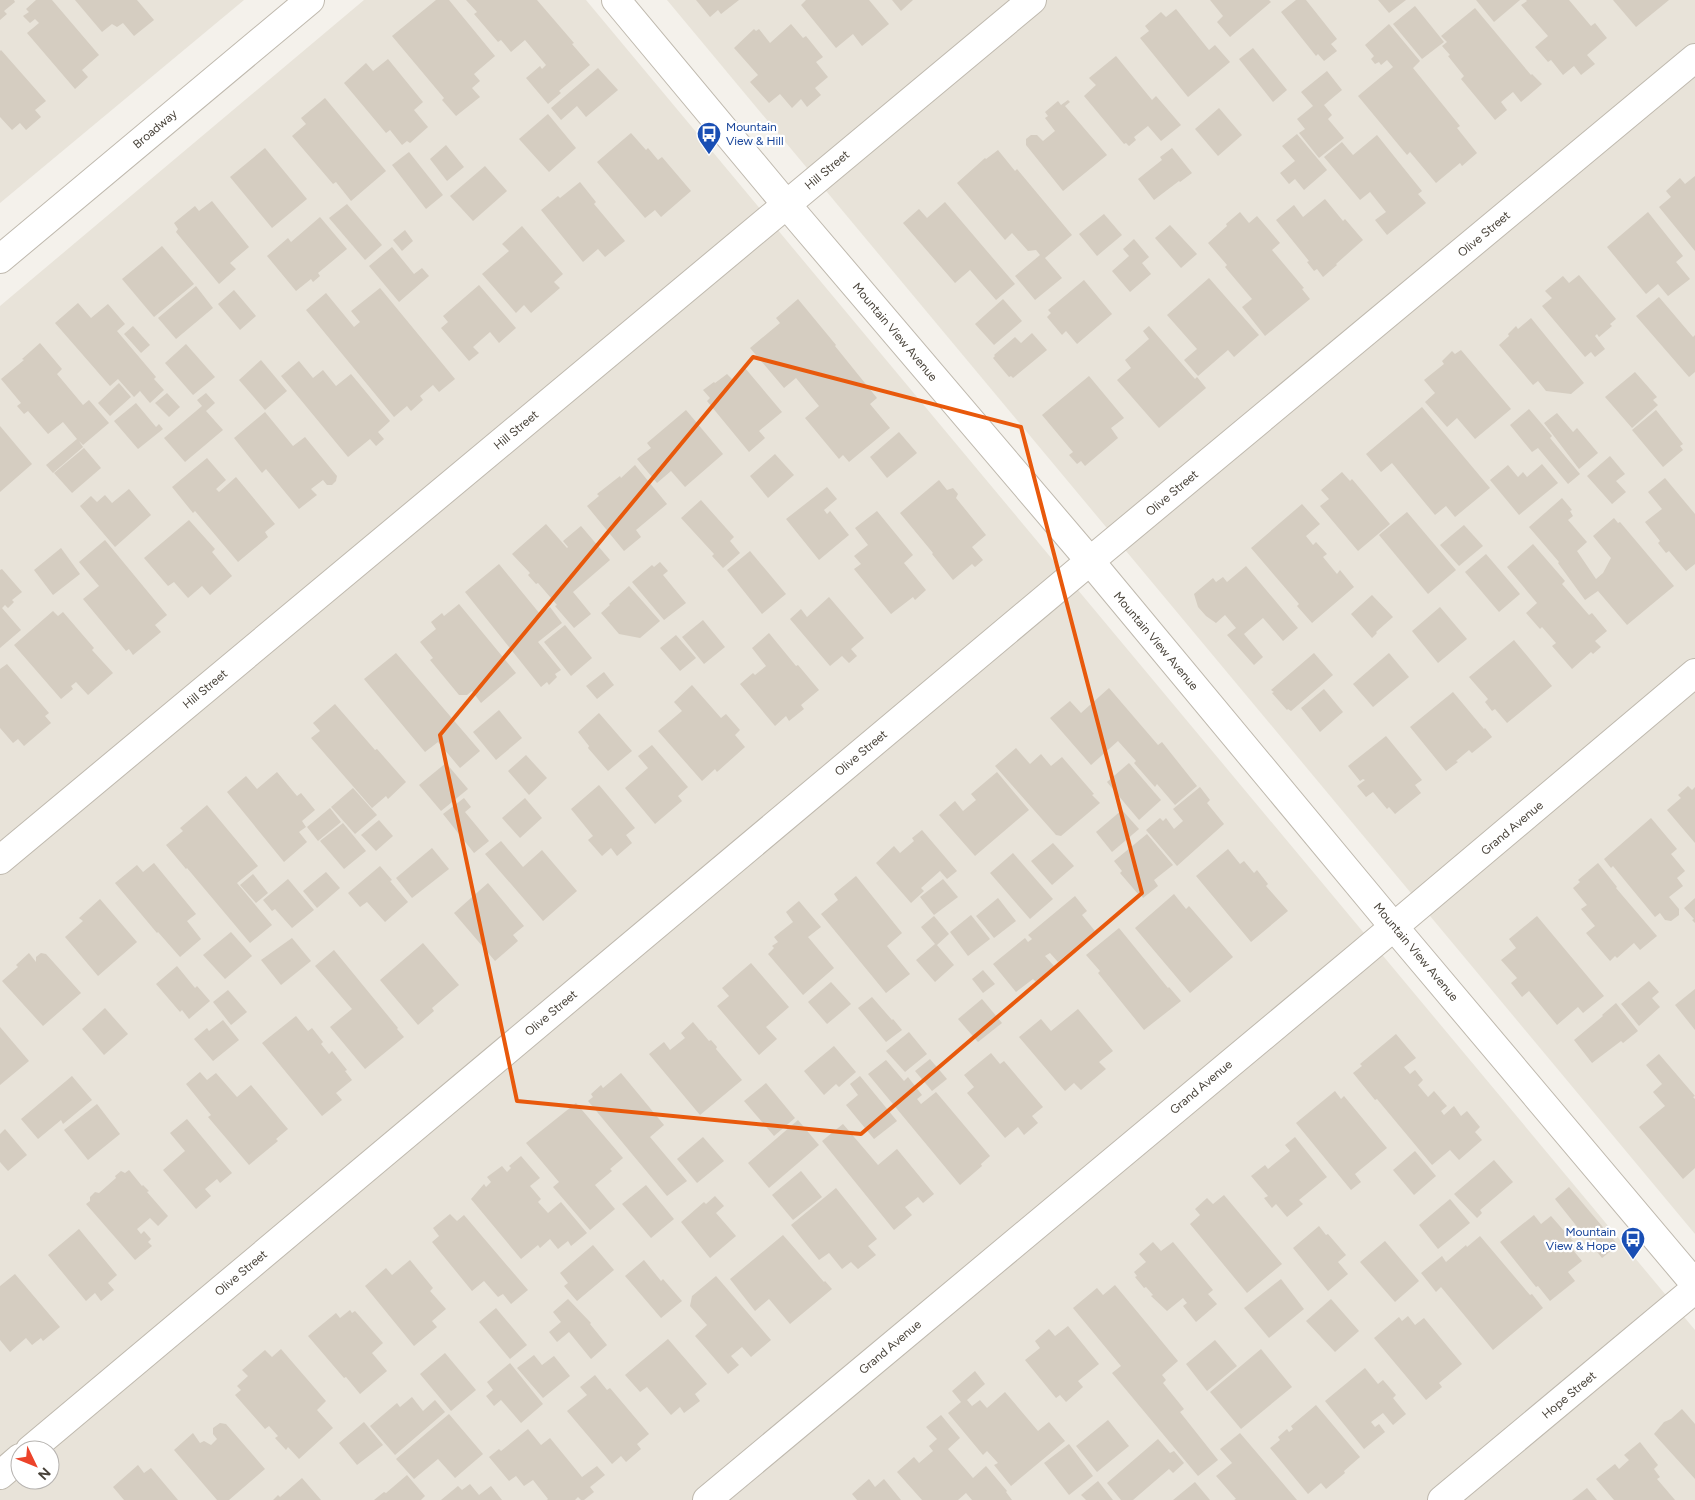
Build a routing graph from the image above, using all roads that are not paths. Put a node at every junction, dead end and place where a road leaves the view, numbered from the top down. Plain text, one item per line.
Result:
1 (310, 0) edge
2 (616, 0) edge
3 (1032, 0) edge
4 (1695, 58) edge
5 (786, 204) junction
6 (0, 259) edge
7 (1090, 561) junction
8 (1695, 673) edge
9 (0, 860) edge
10 (1394, 927) junction
11 (1695, 1284) edge
12 (1695, 1289) edge
13 (42, 1440) edge
14 (10, 1466) edge
15 (0, 1475) edge
16 (707, 1500) edge
17 (1442, 1500) edge

1 - 6 street, Broadway
2 - 5 street, Mountain View Avenue
3 - 5 street, Hill Street
4 - 7 street, Olive Street
5 - 7 street, Mountain View Avenue
5 - 9 street, Hill Street
7 - 10 street, Mountain View Avenue
7 - 13 street, Olive Street
8 - 10 street, Grand Avenue
10 - 11 street, Mountain View Avenue
10 - 16 street, Grand Avenue
12 - 17 street, Hope Street
14 - 15 street

